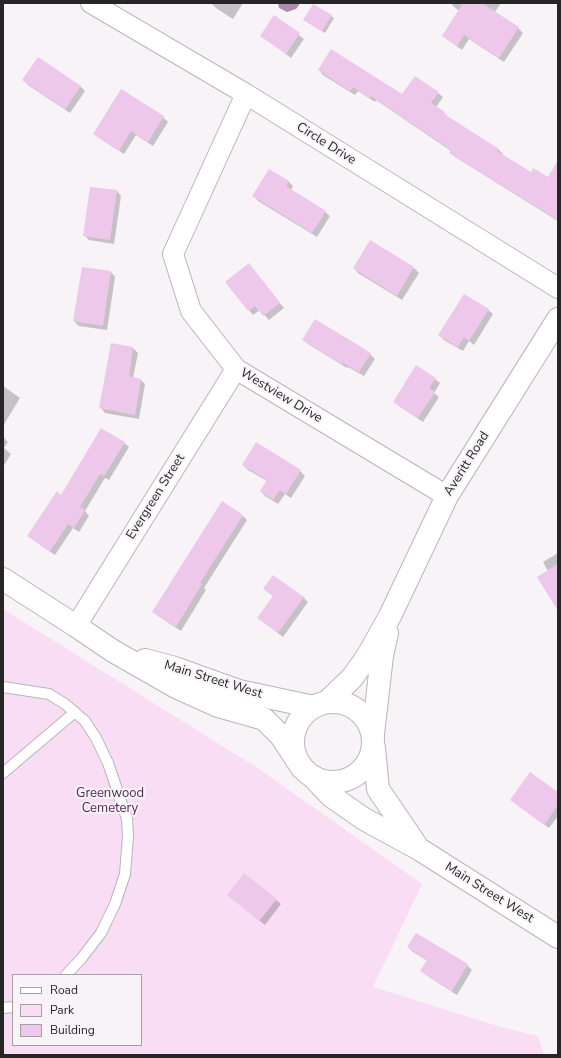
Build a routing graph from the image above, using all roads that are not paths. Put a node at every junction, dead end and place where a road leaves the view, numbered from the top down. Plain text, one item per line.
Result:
1 (91, 3) edge
2 (246, 94) junction
3 (558, 288) edge
4 (558, 319) edge
5 (236, 369) junction
6 (447, 496) junction
7 (3, 579) edge
8 (390, 616) junction
9 (76, 626) junction
10 (113, 651) junction
11 (3, 686) edge
12 (321, 704) junction
13 (75, 712) junction
14 (373, 741) junction
15 (3, 773) edge
16 (308, 773) junction
17 (419, 849) junction
18 (558, 937) edge
19 (67, 974) edge

1 - 2 street, Circle Drive
2 - 3 street, Circle Drive
2 - 5 street, Westview Drive
4 - 6 main road, Averitt Road
5 - 6 street, Westview Drive
5 - 9 street, Evergreen Street
6 - 8 main road, Averitt Road
7 - 9 main road, Main Street West
8 - 12 main road, Averitt Road
8 - 14 main road, Averitt Road
9 - 10 main road, Main Street West
10 - 12 main road, Main Street West
10 - 16 main road, Main Street West
11 - 13 lane
12 - 14 main road, Main Street West
12 - 16 main road, Averitt Road
13 - 15 lane
13 - 19 lane
14 - 16 main road
14 - 17 main road, Main Street West
16 - 17 main road, Main Street West
17 - 18 main road, Main Street West

